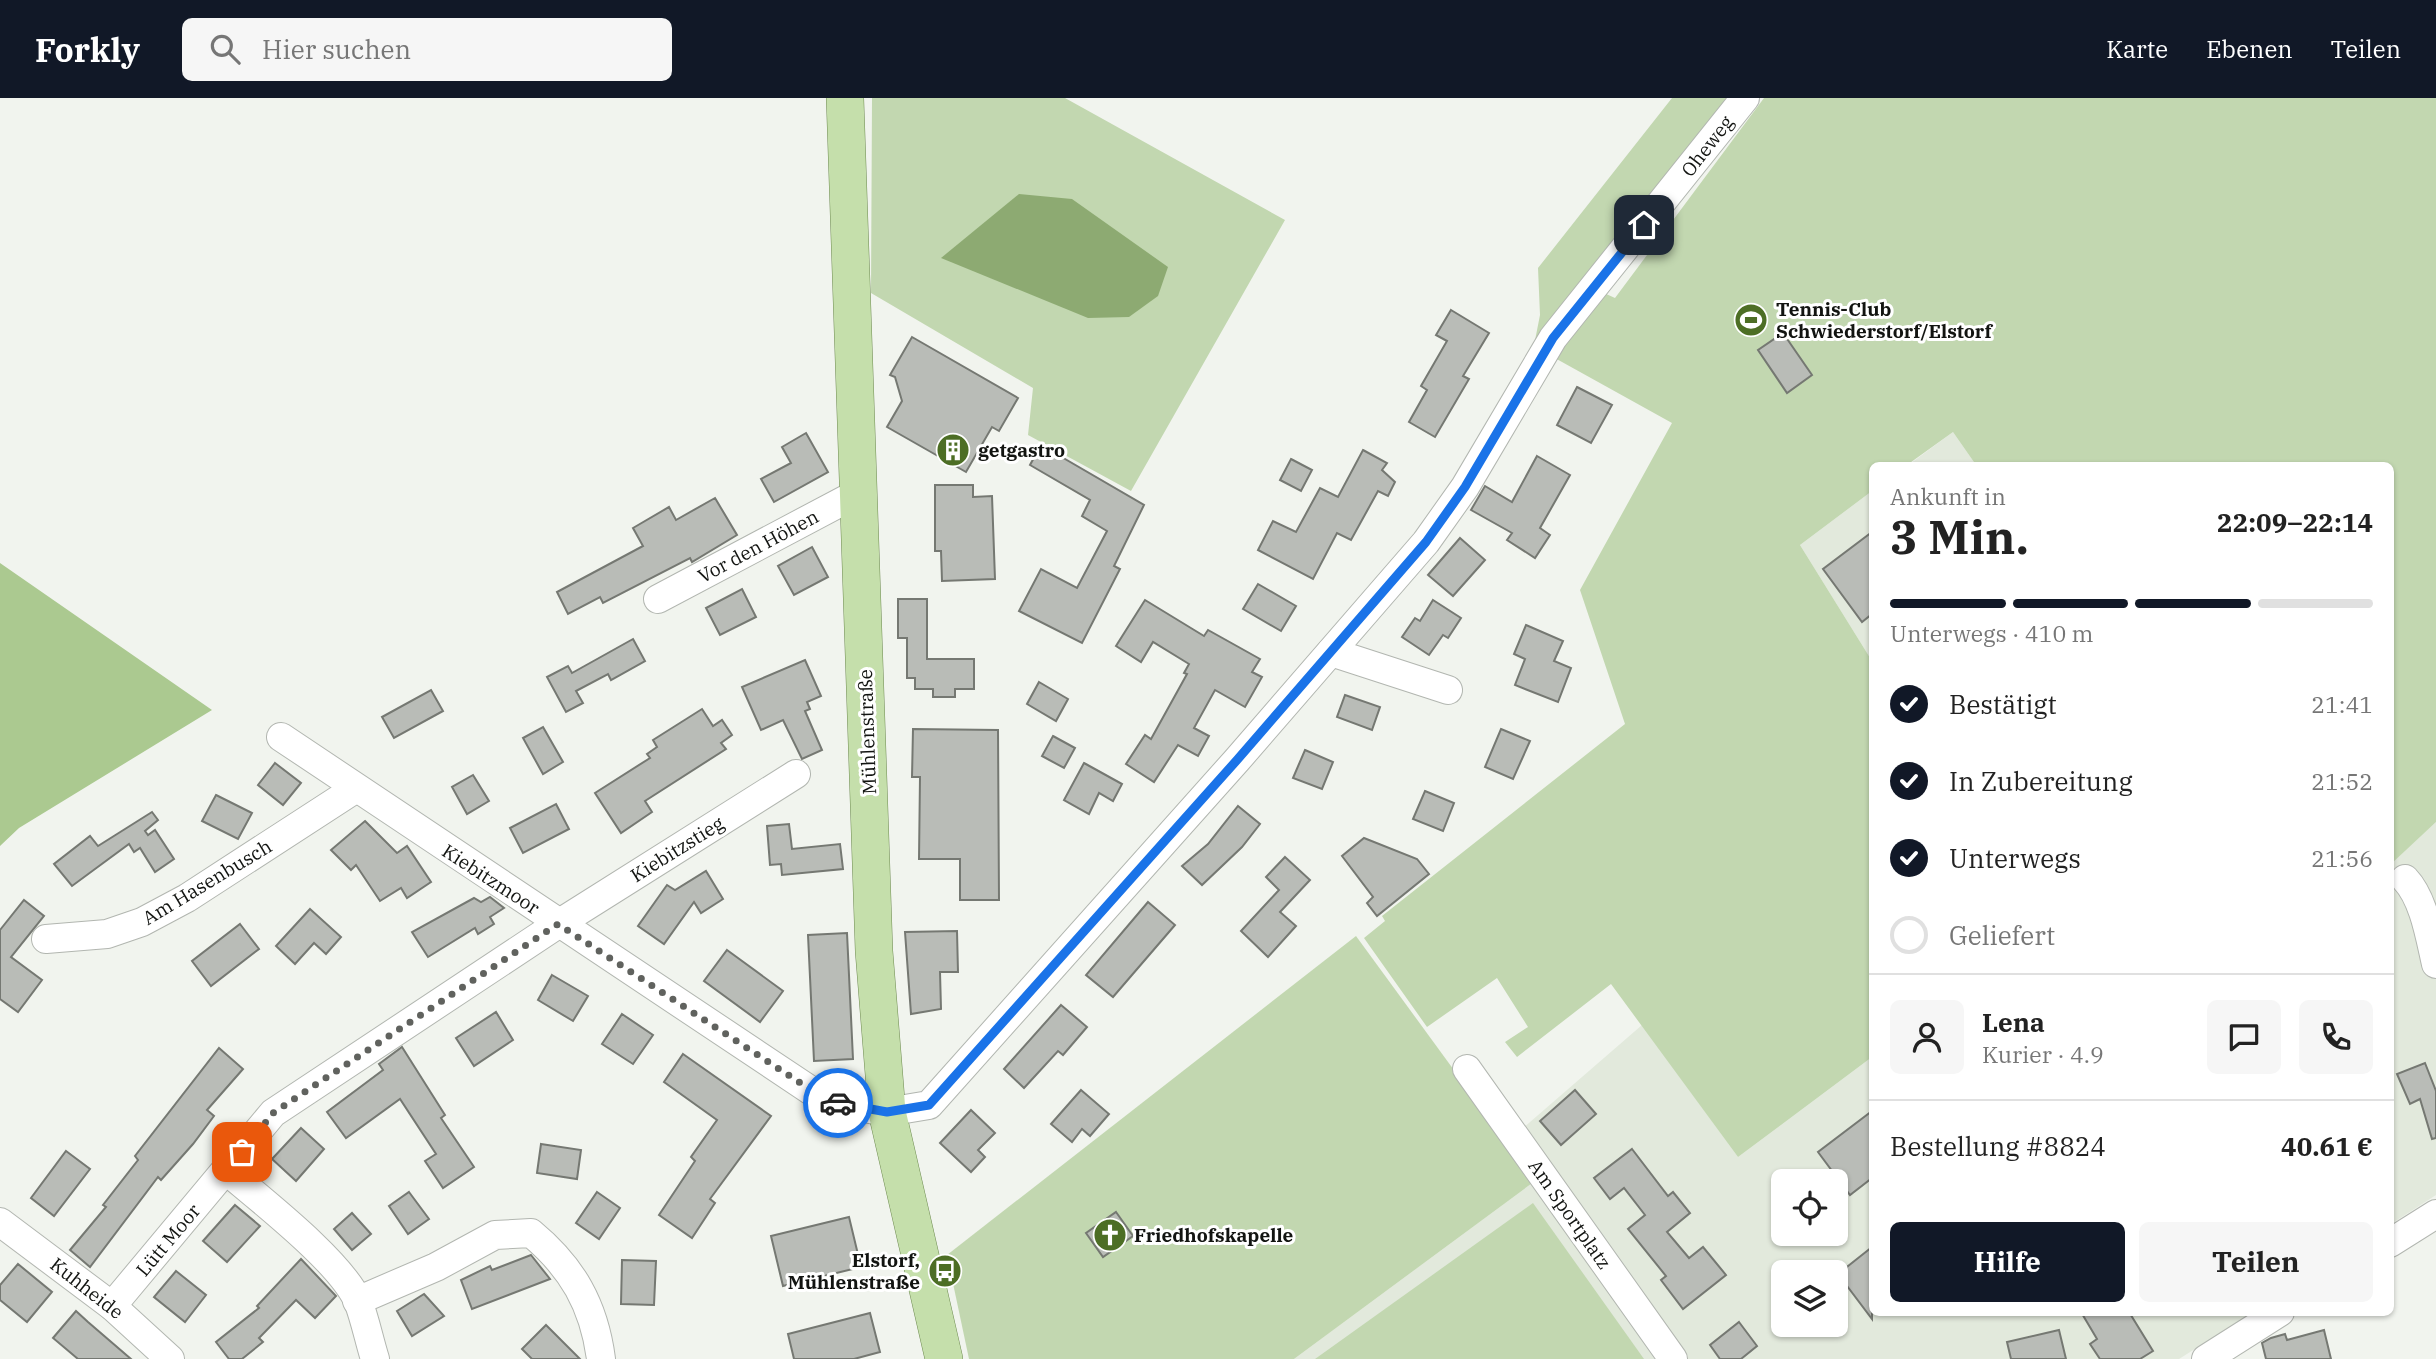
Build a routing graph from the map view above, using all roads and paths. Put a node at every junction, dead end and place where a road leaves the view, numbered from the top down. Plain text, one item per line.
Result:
1 (845, 98) edge
2 (1745, 98) edge
3 (858, 493) junction
4 (658, 600) dead end
5 (1331, 652) junction
6 (1448, 690) dead end
7 (281, 737) dead end
8 (796, 774) dead end
9 (355, 789) junction
10 (2405, 879) dead end
11 (558, 924) junction
12 (46, 939) dead end
13 (2436, 964) edge
14 (1467, 1069) dead end
15 (887, 1112) junction
16 (227, 1171) junction
17 (2436, 1214) edge
18 (0, 1222) edge
19 (2394, 1240) edge
20 (357, 1301) junction
21 (112, 1306) junction
22 (2274, 1316) edge
23 (170, 1359) edge
24 (375, 1359) edge
25 (601, 1359) edge
26 (944, 1359) edge
27 (1673, 1359) edge
28 (2206, 1359) edge

1 - 3 main road, Mühlenstraße
2 - 5 street, Oheweg
3 - 4 street, Vor den Höhen
3 - 15 main road, Mühlenstraße
5 - 6 street
5 - 15 street, Oheweg
7 - 9 street, Kiebitzmoor
8 - 11 street, Kiebitzstieg
9 - 11 street, Kiebitzmoor
9 - 12 street, Am Hasenbusch
10 - 13 street
11 - 15 street, Kiebitzmoor
11 - 16 street, Lütt Moor
14 - 27 street, Am Sportplatz
15 - 26 main road, Mühlenstraße
16 - 20 street
16 - 21 street, Lütt Moor
17 - 19 street
18 - 21 street, Kuhheide
20 - 24 street
20 - 25 street
21 - 23 street, Kuhheide
22 - 28 street

